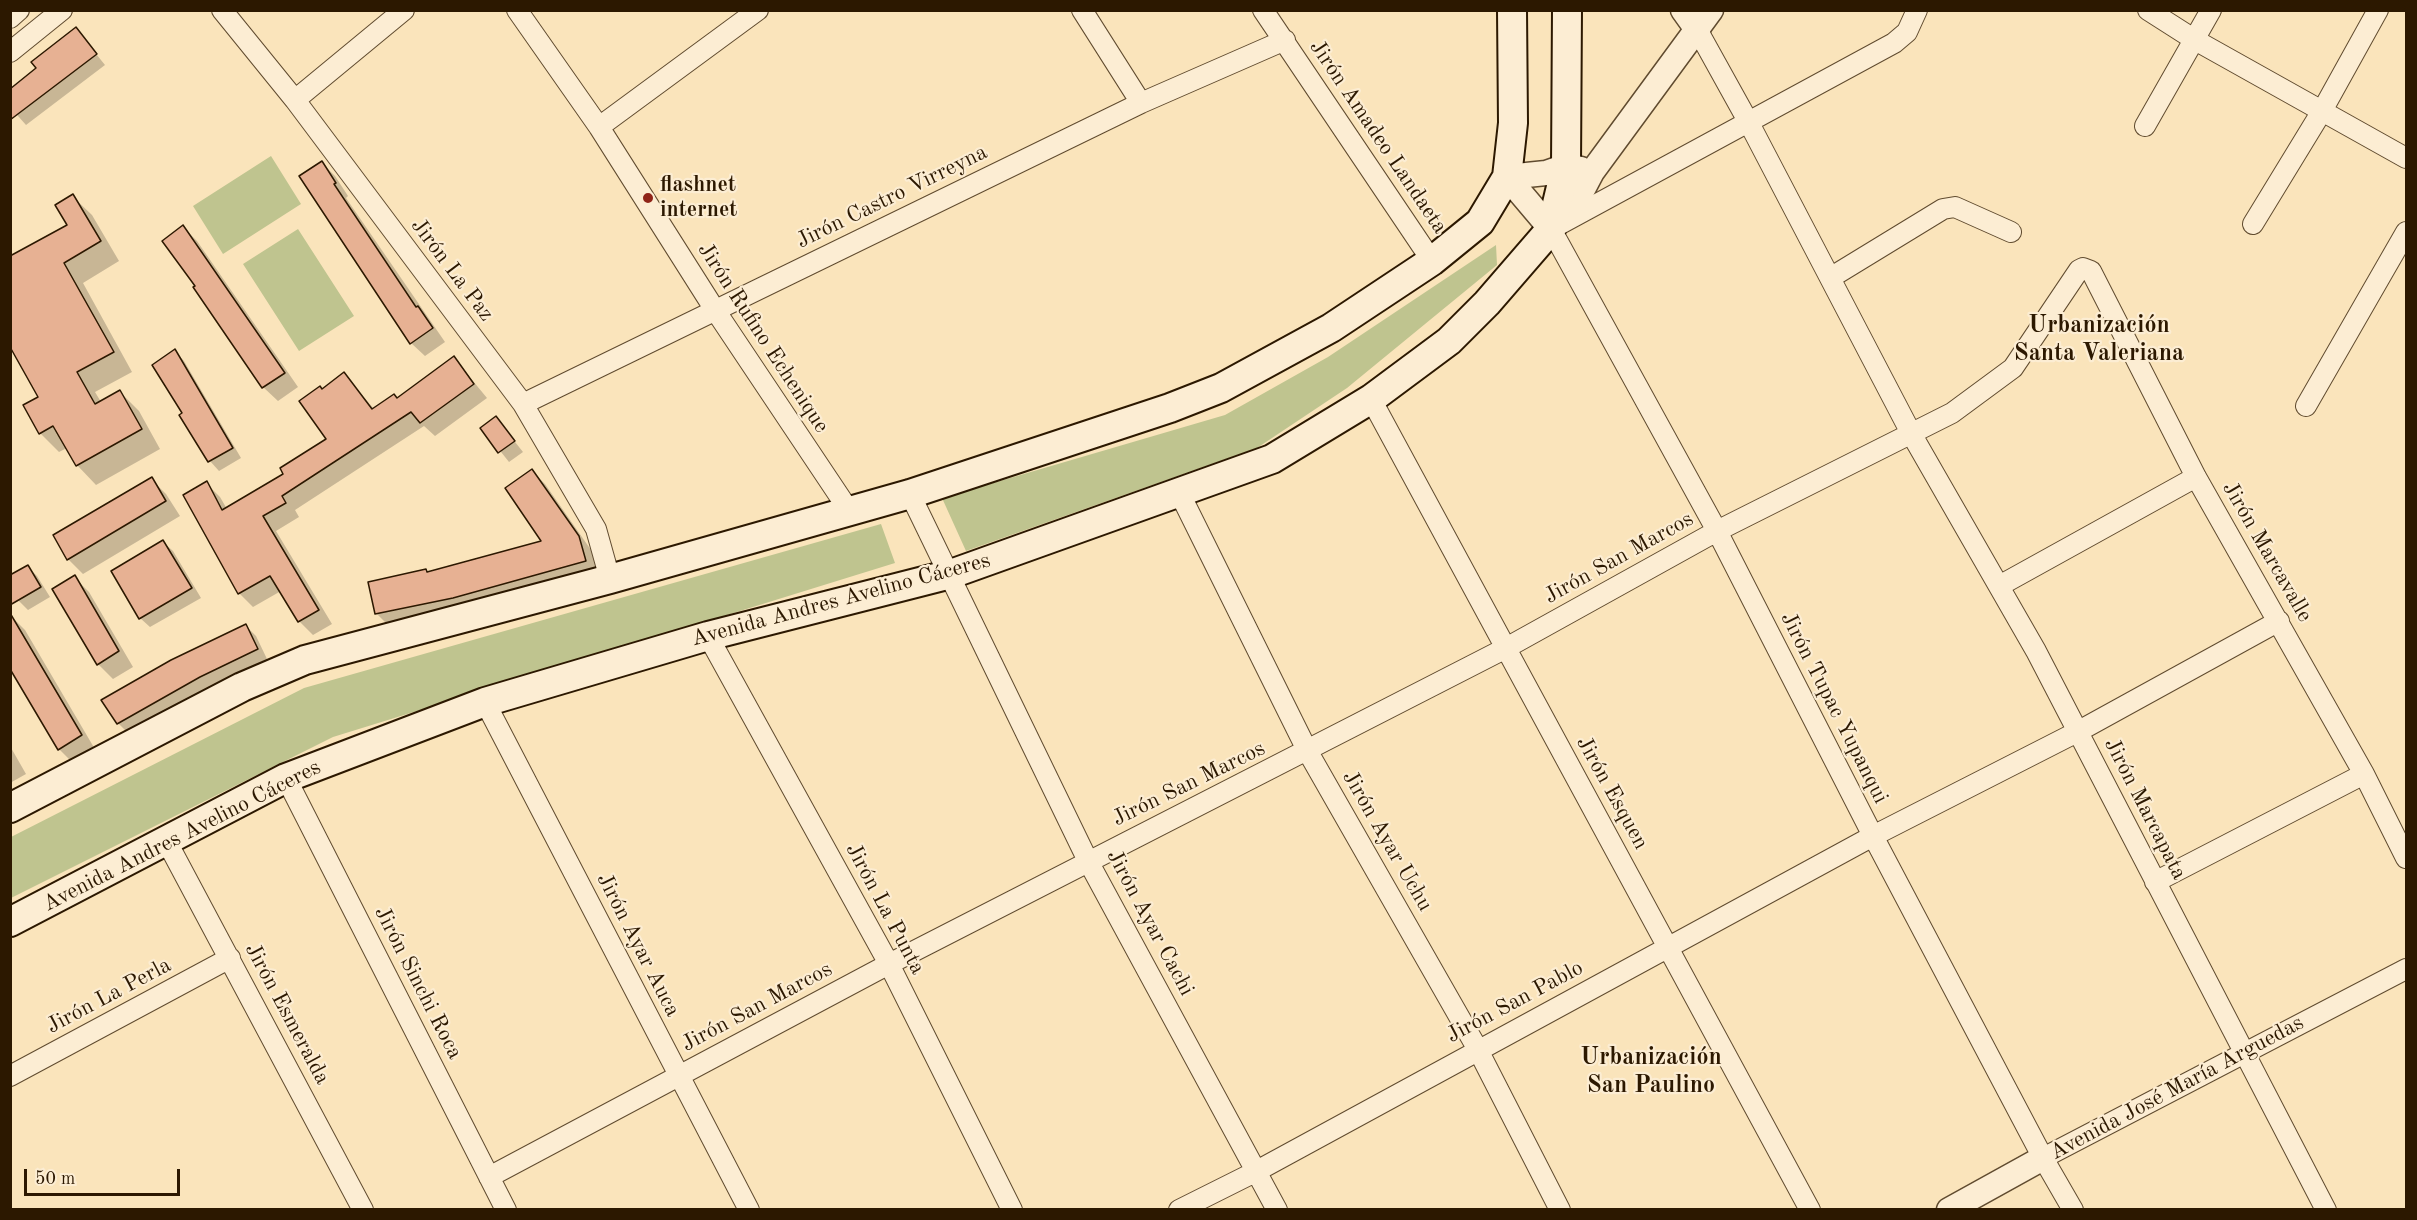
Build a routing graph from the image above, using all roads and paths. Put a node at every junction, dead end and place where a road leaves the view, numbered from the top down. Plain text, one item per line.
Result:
1 (19, 10) edge
2 (62, 10) edge
3 (222, 10) edge
4 (404, 10) edge
5 (517, 10) edge
6 (758, 10) edge
7 (1082, 10) edge
8 (1263, 10) edge
9 (1512, 10) edge
10 (1567, 10) edge
11 (1683, 10) edge
12 (1711, 10) edge
13 (1917, 10) edge
14 (2148, 10) edge
15 (2211, 10) edge
16 (2378, 10) edge
17 (10, 18) edge
18 (1698, 31) junction
19 (1285, 40) junction
20 (2194, 40) junction
21 (10, 52) edge
22 (295, 100) junction
23 (1141, 102) junction
24 (2322, 111) junction
25 (1749, 123) junction
26 (2145, 126) dead end
27 (598, 127) junction
28 (2406, 158) edge
29 (1579, 169) junction
30 (1508, 177) junction
31 (2253, 224) dead end
32 (1551, 229) junction
33 (2011, 232) dead end
34 (2406, 232) edge
35 (1432, 261) junction
36 (2088, 268) joint
37 (1830, 278) junction
38 (715, 310) junction
39 (1371, 399) junction
40 (523, 404) junction
41 (2306, 406) dead end
42 (1912, 435) junction
43 (2196, 477) junction
44 (1179, 492) junction
45 (910, 494) junction
46 (850, 512) junction
47 (1717, 531) junction
48 (951, 574) junction
49 (610, 579) junction
50 (1999, 586) junction
51 (2279, 621) junction
52 (708, 636) junction
53 (1506, 648) junction
54 (484, 702) junction
55 (2079, 731) junction
56 (1308, 752) junction
57 (2364, 774) junction
58 (286, 778) junction
59 (10, 808) edge
60 (1873, 836) junction
61 (167, 842) junction
62 (2406, 858) edge
63 (1088, 861) junction
64 (2155, 882) junction
65 (10, 922) edge
66 (1670, 948) junction
67 (230, 958) junction
68 (889, 964) junction
69 (2406, 969) edge
70 (1478, 1048) junction
71 (2243, 1053) junction
72 (679, 1075) junction
73 (10, 1076) edge
74 (2043, 1158) junction
75 (1255, 1172) junction
76 (489, 1177) junction
77 (363, 1209) edge
78 (506, 1209) edge
79 (749, 1209) edge
80 (1012, 1209) edge
81 (1179, 1209) edge
82 (1277, 1209) edge
83 (1560, 1209) edge
84 (1810, 1209) edge
85 (1948, 1209) edge
86 (2073, 1209) edge
87 (2326, 1209) edge

1 - 17 street
2 - 21 street
3 - 22 street, Jirón La Paz
4 - 22 street
5 - 27 street, Jirón Rufino Echenique
6 - 27 street
7 - 23 street
8 - 19 street, Jirón Amadeo Landaeta
9 - 30 main road
10 - 29 main road, Avenida Andres Avelino Cáceres
11 - 18 street
12 - 18 street
13 - 25 street
14 - 20 street
15 - 20 street
16 - 24 street
18 - 25 street, Jirón Marcapata
18 - 29 street
19 - 23 street, Jirón Castro Virreyna
19 - 35 street, Jirón Amadeo Landaeta
20 - 24 street
20 - 26 street
22 - 40 street, Jirón La Paz
23 - 38 street, Jirón Castro Virreyna
24 - 28 street
24 - 31 street
25 - 32 street
25 - 37 street, Jirón Marcapata
27 - 38 street, Jirón Rufino Echenique
29 - 30 street
29 - 32 main road, Avenida Andres Avelino Cáceres
30 - 32 street
30 - 35 main road
32 - 39 main road, Avenida Andres Avelino Cáceres
32 - 47 street, Jirón Tupac Yupanqui
33 - 37 street
34 - 41 street
35 - 45 main road
36 - 42 street, Jirón San Marcos
36 - 43 street, Jirón Marcavalle
37 - 42 street, Jirón Marcapata
38 - 40 street, Jirón Castro Virreyna
38 - 46 street, Jirón Rufino Echenique
39 - 44 main road, Avenida Andres Avelino Cáceres
39 - 53 street, Jirón Esquen
40 - 49 street, Jirón La Paz
42 - 47 street, Jirón San Marcos
42 - 50 street, Jirón Marcapata
43 - 50 street
43 - 51 street, Jirón Marcavalle
44 - 48 main road, Avenida Andres Avelino Cáceres
44 - 56 street, Jirón Ayar Uchu
45 - 46 main road
45 - 48 street, Jirón Ayar Cachi
46 - 49 main road
47 - 53 street, Jirón San Marcos
47 - 60 street, Jirón Tupac Yupanqui
48 - 52 main road, Avenida Andres Avelino Cáceres
48 - 63 street, Jirón Ayar Cachi
49 - 59 main road
50 - 55 street, Jirón Marcapata
51 - 55 street, Jirón San Pablo
51 - 57 street, Jirón Marcavalle
52 - 54 main road, Avenida Andres Avelino Cáceres
52 - 68 street, Jirón La Punta
53 - 56 street, Jirón San Marcos
53 - 66 street, Jirón Esquen
54 - 58 main road, Avenida Andres Avelino Cáceres
54 - 72 street, Jirón Ayar Auca
55 - 60 street, Jirón San Pablo
55 - 64 street, Jirón Marcapata
56 - 63 street, Jirón San Marcos
56 - 70 street, Jirón Ayar Uchu
57 - 62 street, Jirón Marcavalle
57 - 64 street
58 - 61 main road, Avenida Andres Avelino Cáceres
58 - 76 street, Jirón Sinchi Roca
60 - 66 street, Jirón San Pablo
60 - 74 street, Jirón Tupac Yupanqui
61 - 65 main road, Avenida Andres Avelino Cáceres
61 - 67 street, Jirón Esmeralda
63 - 68 street, Jirón San Marcos
63 - 75 street, Jirón Ayar Cachi
64 - 71 street, Jirón Marcapata
66 - 70 street, Jirón San Pablo
66 - 84 street, Jirón Esquen
67 - 73 street, Jirón La Perla
67 - 77 street, Jirón Esmeralda
68 - 72 street, Jirón San Marcos
68 - 80 street, Jirón La Punta
69 - 71 street, Avenida José María Arguedas
70 - 75 street, Jirón San Pablo
70 - 83 street, Jirón Ayar Uchu
71 - 74 street, Avenida José María Arguedas
71 - 87 street, Jirón Marcapata
72 - 76 street, Jirón San Marcos
72 - 79 street, Jirón Ayar Auca
74 - 85 street, Avenida José María Arguedas
74 - 86 street, Jirón Tupac Yupanqui
75 - 81 street, Jirón San Pablo
75 - 82 street, Jirón Ayar Cachi
76 - 78 street, Jirón Sinchi Roca

